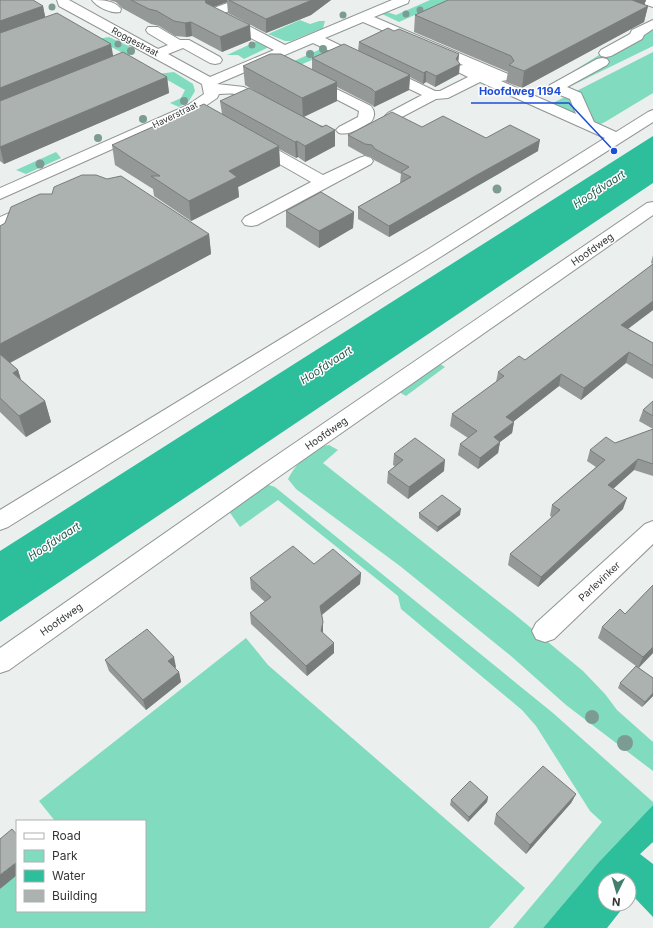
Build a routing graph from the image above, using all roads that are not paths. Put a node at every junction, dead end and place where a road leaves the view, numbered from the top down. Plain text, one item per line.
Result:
1 (63, 0) edge
2 (98, 0) edge
3 (403, 0) edge
4 (645, 0) edge
5 (242, 2) edge
6 (653, 3) edge
7 (115, 9) dead end
8 (84, 14) junction
9 (364, 17) junction
10 (70, 19) edge
11 (411, 24) dead end
12 (653, 24) edge
13 (153, 30) dead end
14 (396, 31) junction
15 (314, 38) junction
16 (422, 42) junction
17 (179, 45) junction
18 (286, 50) junction
19 (155, 52) junction
20 (138, 57) dead end
21 (267, 58) junction
22 (216, 60) dead end
23 (280, 65) edge
24 (301, 75) edge
25 (503, 76) dead end
26 (479, 77) junction
27 (210, 86) junction
28 (555, 88) junction
29 (433, 95) junction
30 (541, 96) dead end
31 (193, 108) junction
32 (281, 113) edge
33 (653, 115) edge
34 (207, 116) edge
35 (393, 116) edge
36 (588, 125) junction
37 (344, 130) dead end
38 (241, 136) edge
39 (617, 138) junction
40 (365, 161) dead end
41 (323, 182) junction
42 (0, 194) edge
43 (49, 200) edge
44 (653, 207) edge
45 (251, 221) dead end
46 (0, 223) edge
47 (0, 521) edge
48 (653, 530) edge
49 (545, 631) dead end
50 (0, 662) edge

1 - 8 street, Roggestraat
2 - 7 street
3 - 9 street
4 - 6 street
5 - 18 street
8 - 10 street
8 - 19 street, Roggestraat
9 - 14 street
9 - 15 street
11 - 14 street
12 - 28 street
13 - 17 street
14 - 16 street
15 - 18 street
15 - 29 street
16 - 25 street
16 - 26 street
17 - 19 street
17 - 22 street
18 - 21 street
19 - 20 street
19 - 27 street, Roggestraat
21 - 23 street
21 - 27 street
24 - 37 street
26 - 29 street
26 - 36 street
27 - 31 street, Haverstraat
27 - 32 street
28 - 30 street
28 - 36 street
29 - 35 street
31 - 34 street
31 - 42 street, Haverstraat
33 - 39 street
36 - 39 street
38 - 41 street
39 - 47 street
40 - 41 street
41 - 45 street
43 - 46 street
44 - 50 street, Hoofdweg
48 - 49 street, Parlevinker

